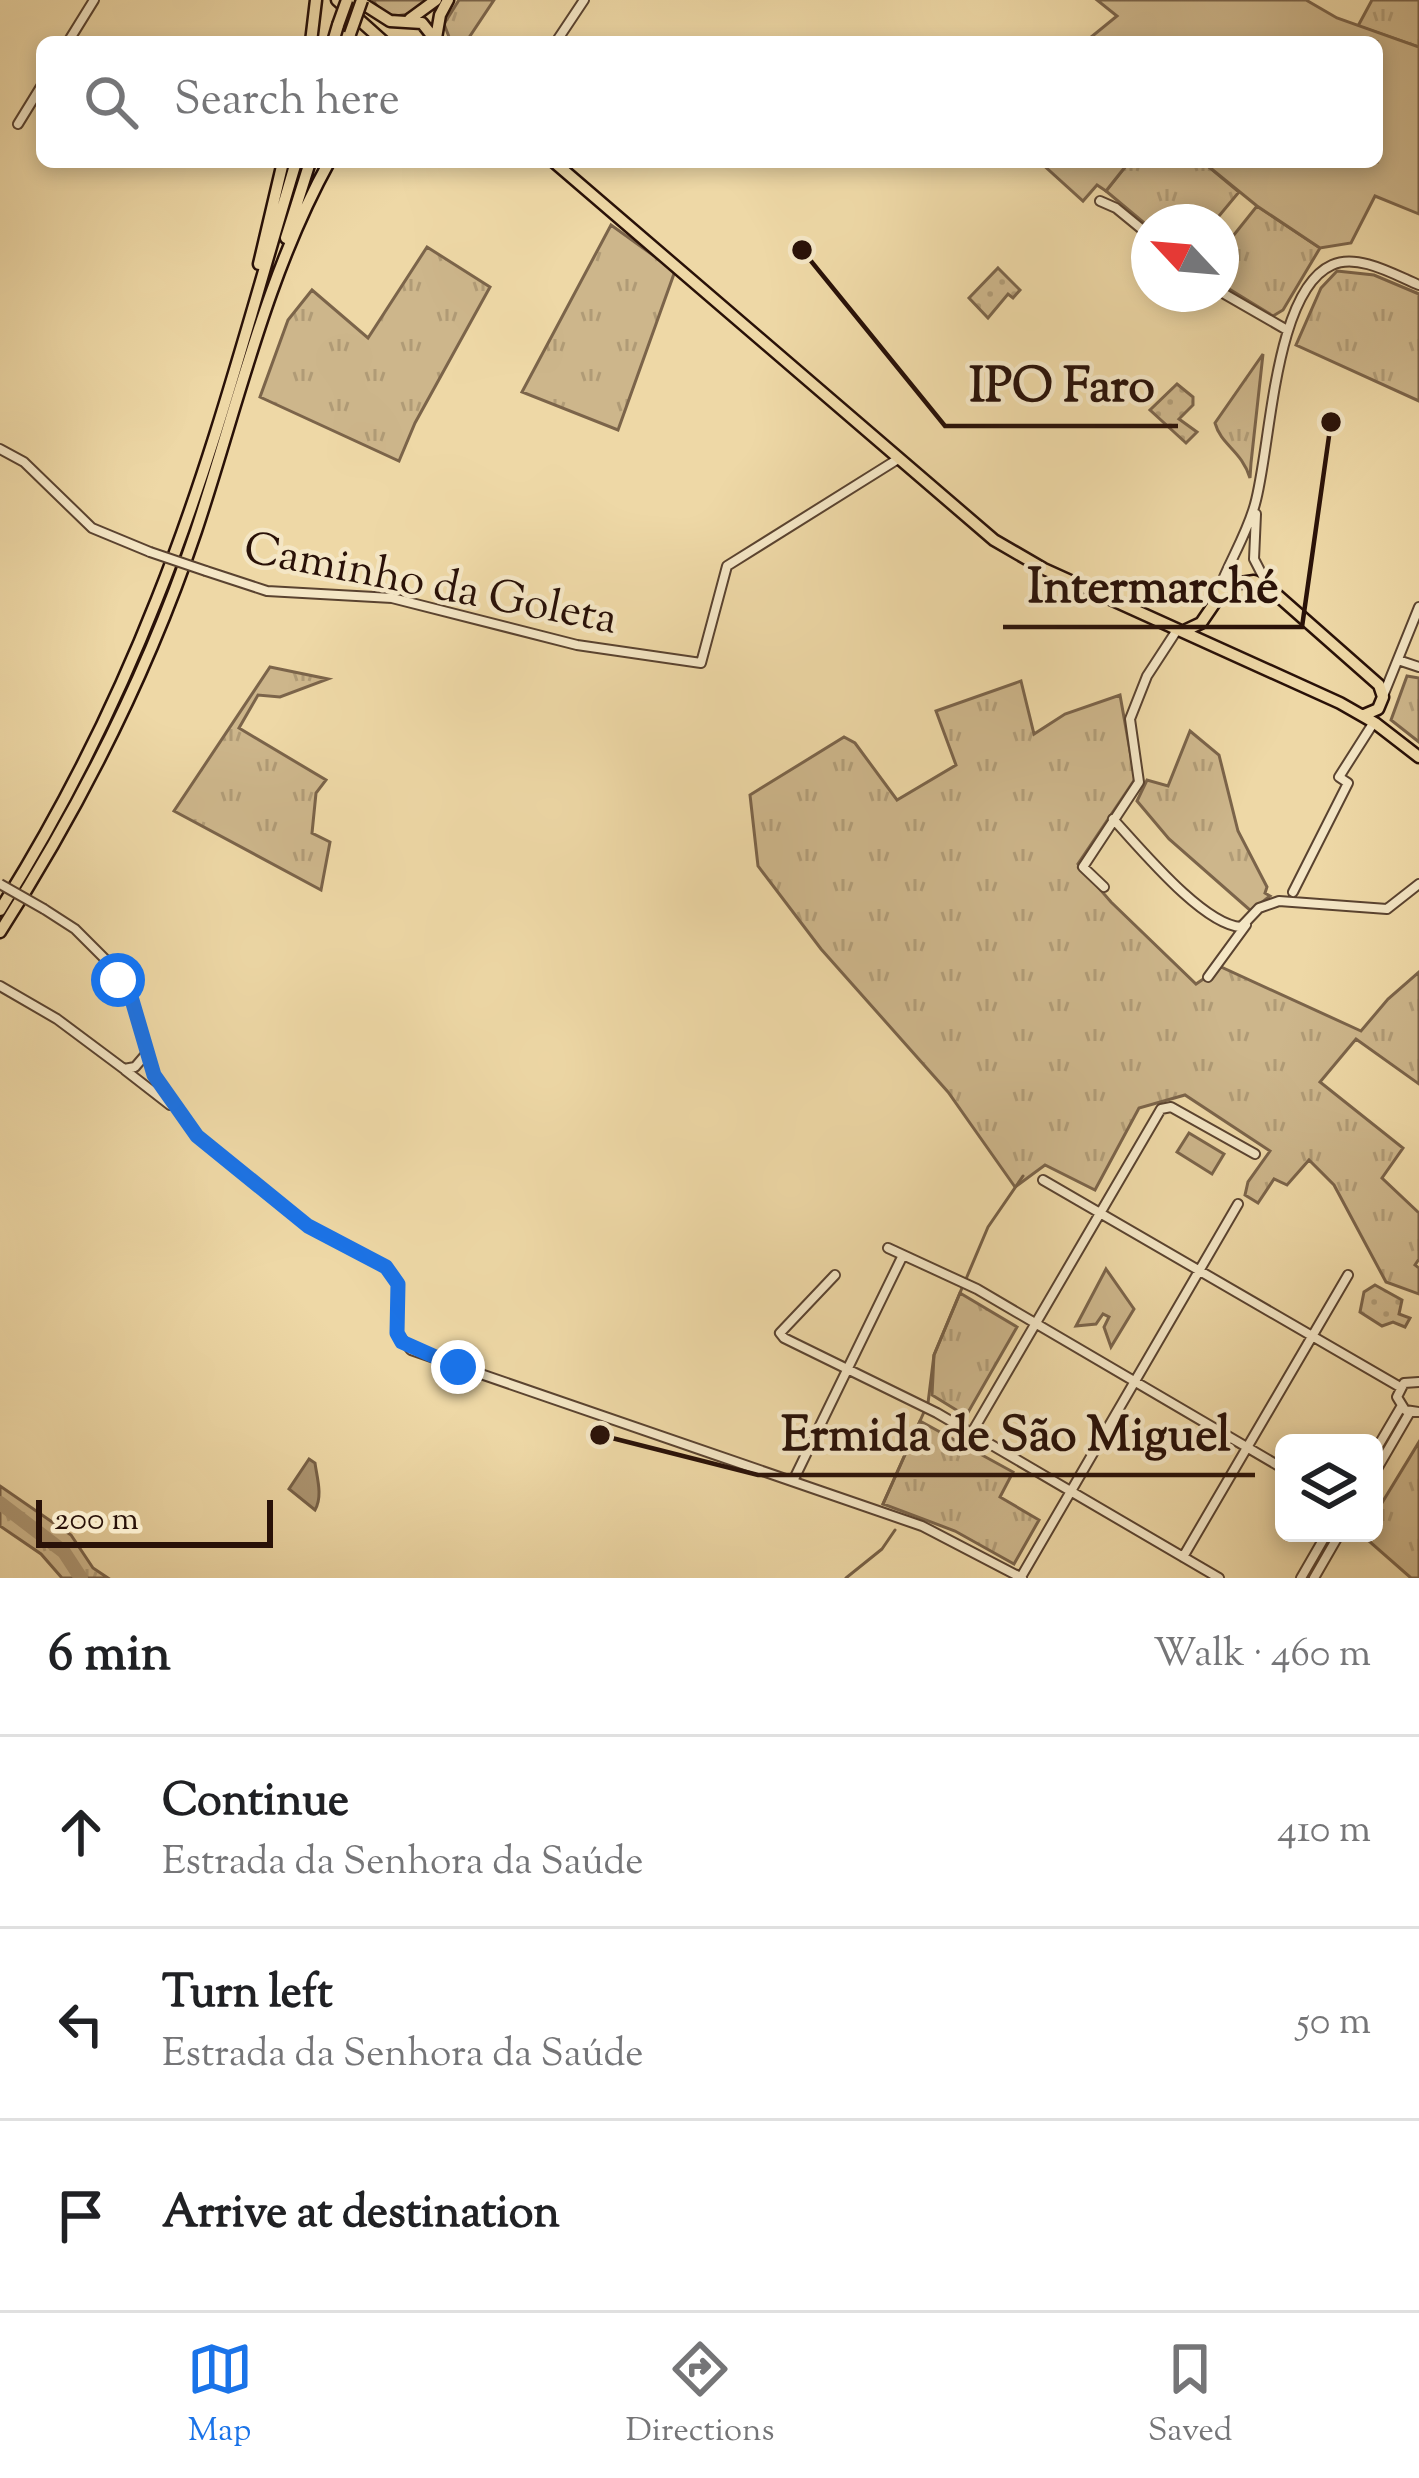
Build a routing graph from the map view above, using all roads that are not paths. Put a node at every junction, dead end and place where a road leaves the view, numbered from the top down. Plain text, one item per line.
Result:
1 (94, 0) edge
2 (316, 0) edge
3 (337, 0) edge
4 (347, 0) edge
5 (360, 0) edge
6 (436, 0) edge
7 (448, 0) edge
8 (584, 0) edge
9 (403, 22) junction
10 (72, 36) edge
11 (311, 36) edge
12 (335, 36) edge
13 (350, 36) edge
14 (378, 36) edge
15 (390, 36) edge
16 (433, 36) edge
17 (437, 36) edge
18 (560, 36) edge
19 (36, 95) edge
20 (18, 124) dead end
21 (281, 168) edge
22 (294, 168) edge
23 (308, 168) edge
24 (325, 168) edge
25 (558, 168) edge
26 (1100, 201) dead end
27 (1131, 220) edge
28 (1419, 285) edge
29 (1239, 302) edge
30 (1287, 330) junction
31 (250, 363) junction
32 (214, 432) junction
33 (0, 449) edge
34 (898, 459) junction
35 (1256, 501) junction
36 (1270, 588) junction
37 (1218, 594) junction
38 (1419, 607) edge
39 (1201, 623) junction
40 (1179, 630) junction
41 (1206, 643) junction
42 (1397, 662) junction
43 (1419, 668) edge
44 (1367, 674) junction
45 (1382, 699) junction
46 (1368, 718) junction
47 (1385, 730) junction
48 (1419, 757) edge
49 (1113, 819) junction
50 (0, 884) edge
51 (1419, 884) edge
52 (1104, 887) dead end
53 (1293, 892) dead end
54 (0, 910) edge
55 (1248, 922) junction
56 (0, 932) edge
57 (1208, 977) dead end
58 (0, 986) edge
59 (147, 1053) junction
60 (124, 1069) junction
61 (174, 1107) junction
62 (1255, 1154) dead end
63 (1043, 1180) dead end
64 (1238, 1204) dead end
65 (1100, 1213) junction
66 (887, 1248) dead end
67 (904, 1255) junction
68 (1199, 1270) junction
69 (836, 1275) dead end
70 (1348, 1275) dead end
71 (1036, 1323) junction
72 (1312, 1336) junction
73 (848, 1369) junction
74 (1418, 1379) edge
75 (1135, 1382) junction
76 (1400, 1387) junction
77 (1410, 1410) edge
78 (971, 1434) junction
79 (1383, 1442) edge
80 (1247, 1448) junction
81 (1383, 1458) edge
82 (1275, 1464) edge
83 (793, 1481) junction
84 (1071, 1492) junction
85 (1322, 1542) edge
86 (1335, 1542) edge
87 (1183, 1557) junction
88 (1022, 1578) edge
89 (1220, 1578) edge
90 (1300, 1578) edge
91 (1314, 1578) edge

1 - 10 street
2 - 11 main road
3 - 14 main road
4 - 12 main road, bridge
5 - 9 main road
5 - 13 main road, bridge
6 - 9 main road
7 - 17 main road
8 - 18 street
9 - 15 main road
9 - 16 main road
19 - 20 street
21 - 32 main road
22 - 32 main road
23 - 31 main road
24 - 31 main road
25 - 34 main road
26 - 27 street
28 - 30 street
29 - 30 street
30 - 35 street
31 - 56 main road
32 - 54 main road
33 - 34 street, Caminho da Goleta, bridge
34 - 40 main road
35 - 36 street
35 - 37 street
36 - 37 main road
36 - 44 main road
37 - 39 main road
38 - 42 street
39 - 40 main road
39 - 41 main road
40 - 41 main road
40 - 49 street
41 - 46 main road
42 - 43 street
42 - 44 street
42 - 45 street
44 - 45 main road
45 - 46 main road
45 - 47 main road
46 - 47 main road
46 - 53 street
47 - 48 main road
49 - 52 street
49 - 55 street
50 - 59 street, bridge
51 - 55 street
55 - 57 street
58 - 60 street
59 - 60 street
59 - 61 street
60 - 61 street
61 - 83 street
62 - 65 street
63 - 65 street
64 - 68 street
65 - 68 street
65 - 71 street
66 - 67 street
67 - 71 street
67 - 73 street
68 - 72 street
68 - 75 street
69 - 73 street
70 - 72 street
71 - 75 street
71 - 78 street
72 - 76 street
72 - 80 street
73 - 78 street
73 - 83 street
74 - 76 street
75 - 80 street
75 - 84 street
76 - 77 street
77 - 79 street
77 - 81 street
78 - 84 street
80 - 82 street
80 - 87 street
83 - 88 street
84 - 87 street
84 - 88 street
85 - 90 street
86 - 91 street
87 - 89 street

